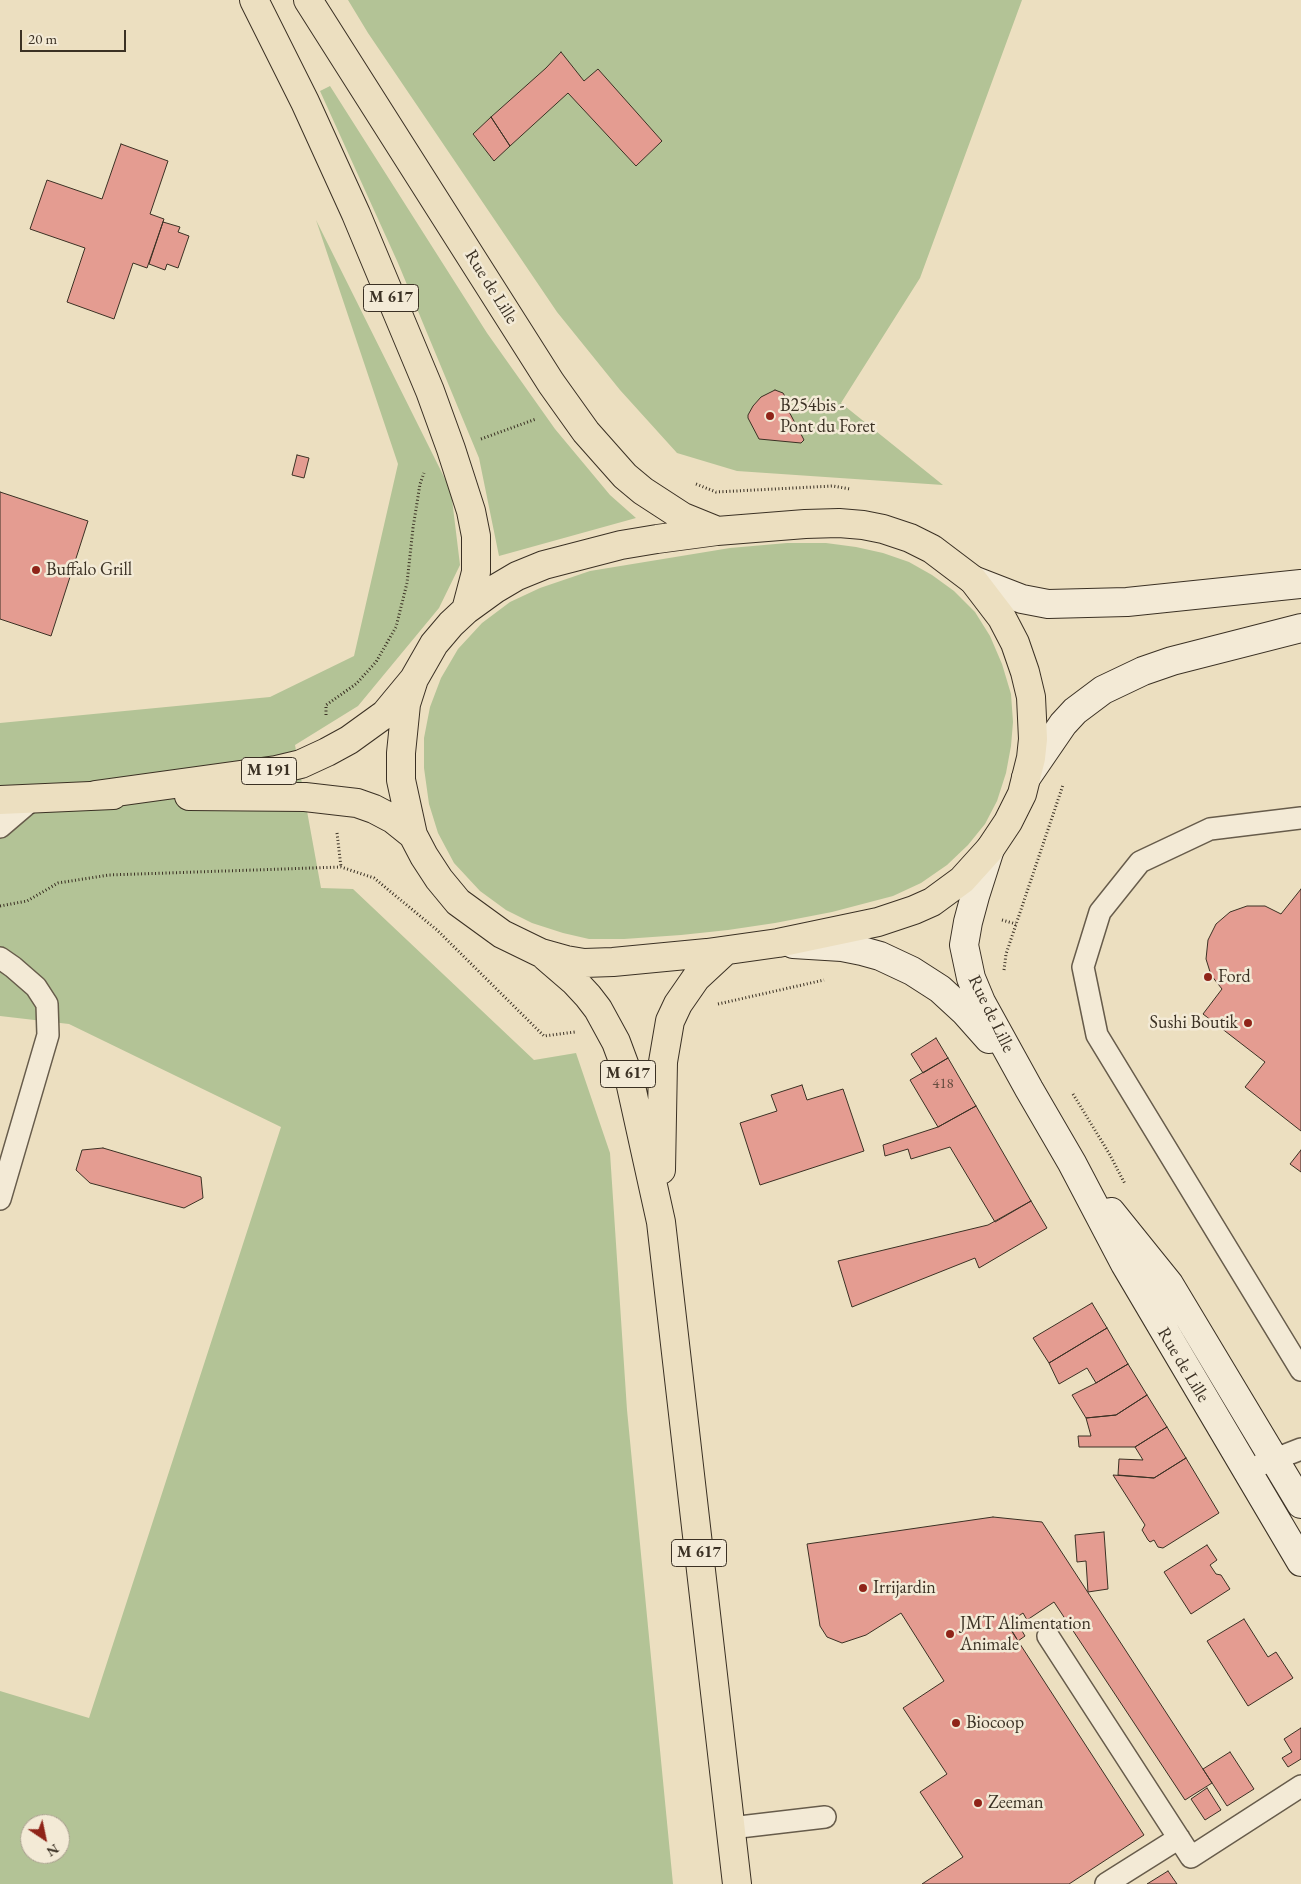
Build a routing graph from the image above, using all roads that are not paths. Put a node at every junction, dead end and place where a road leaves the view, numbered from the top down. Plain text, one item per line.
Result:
1 (254, 0) edge
2 (308, 0) edge
3 (717, 531) junction
4 (973, 580) junction
5 (1301, 584) edge
6 (466, 610) junction
7 (1301, 628) edge
8 (414, 679) junction
9 (1026, 778) junction
10 (95, 795) junction
11 (34, 798) junction
12 (0, 800) edge
13 (1301, 818) edge
14 (0, 827) edge
15 (413, 835) junction
16 (990, 849) junction
17 (778, 943) junction
18 (541, 952) junction
19 (724, 952) junction
20 (0, 958) edge
21 (1029, 1089) junction
22 (1072, 1164) junction
23 (0, 1199) edge
24 (661, 1222) junction
25 (1301, 1370) edge
26 (1301, 1449) edge
27 (1274, 1458) junction
28 (1247, 1472) junction
29 (1301, 1504) edge
30 (1301, 1562) edge
31 (1048, 1636) dead end
32 (1301, 1786) edge
33 (825, 1818) dead end
34 (731, 1828) junction
35 (1179, 1838) junction
36 (737, 1884) edge
37 (1106, 1884) edge

1 - 6 main road, M 617
2 - 3 main road, Rue de Lille
3 - 4 main road
3 - 6 main road
4 - 5 main road
4 - 9 main road
6 - 8 main road
7 - 9 main road
8 - 10 main road, M 191
8 - 15 main road
9 - 16 main road
10 - 11 main road, M 191
10 - 15 main road, M 191
11 - 12 main road, M 191
11 - 14 lane
13 - 25 lane
15 - 18 main road
16 - 17 main road
16 - 21 main road, Rue de Lille
17 - 19 main road
17 - 21 main road, Rue de Lille
18 - 19 main road
18 - 24 main road, M 617
19 - 24 main road, M 617
20 - 23 lane
21 - 22 main road, Rue de Lille
22 - 27 main road, Rue de Lille
22 - 28 main road, Rue de Lille
24 - 34 main road, M 617
26 - 27 lane
27 - 28 lane
27 - 29 main road, Rue de Lille
28 - 30 main road, Rue de Lille
31 - 35 lane
32 - 35 lane
33 - 34 lane
34 - 36 main road, M 617
35 - 37 lane

